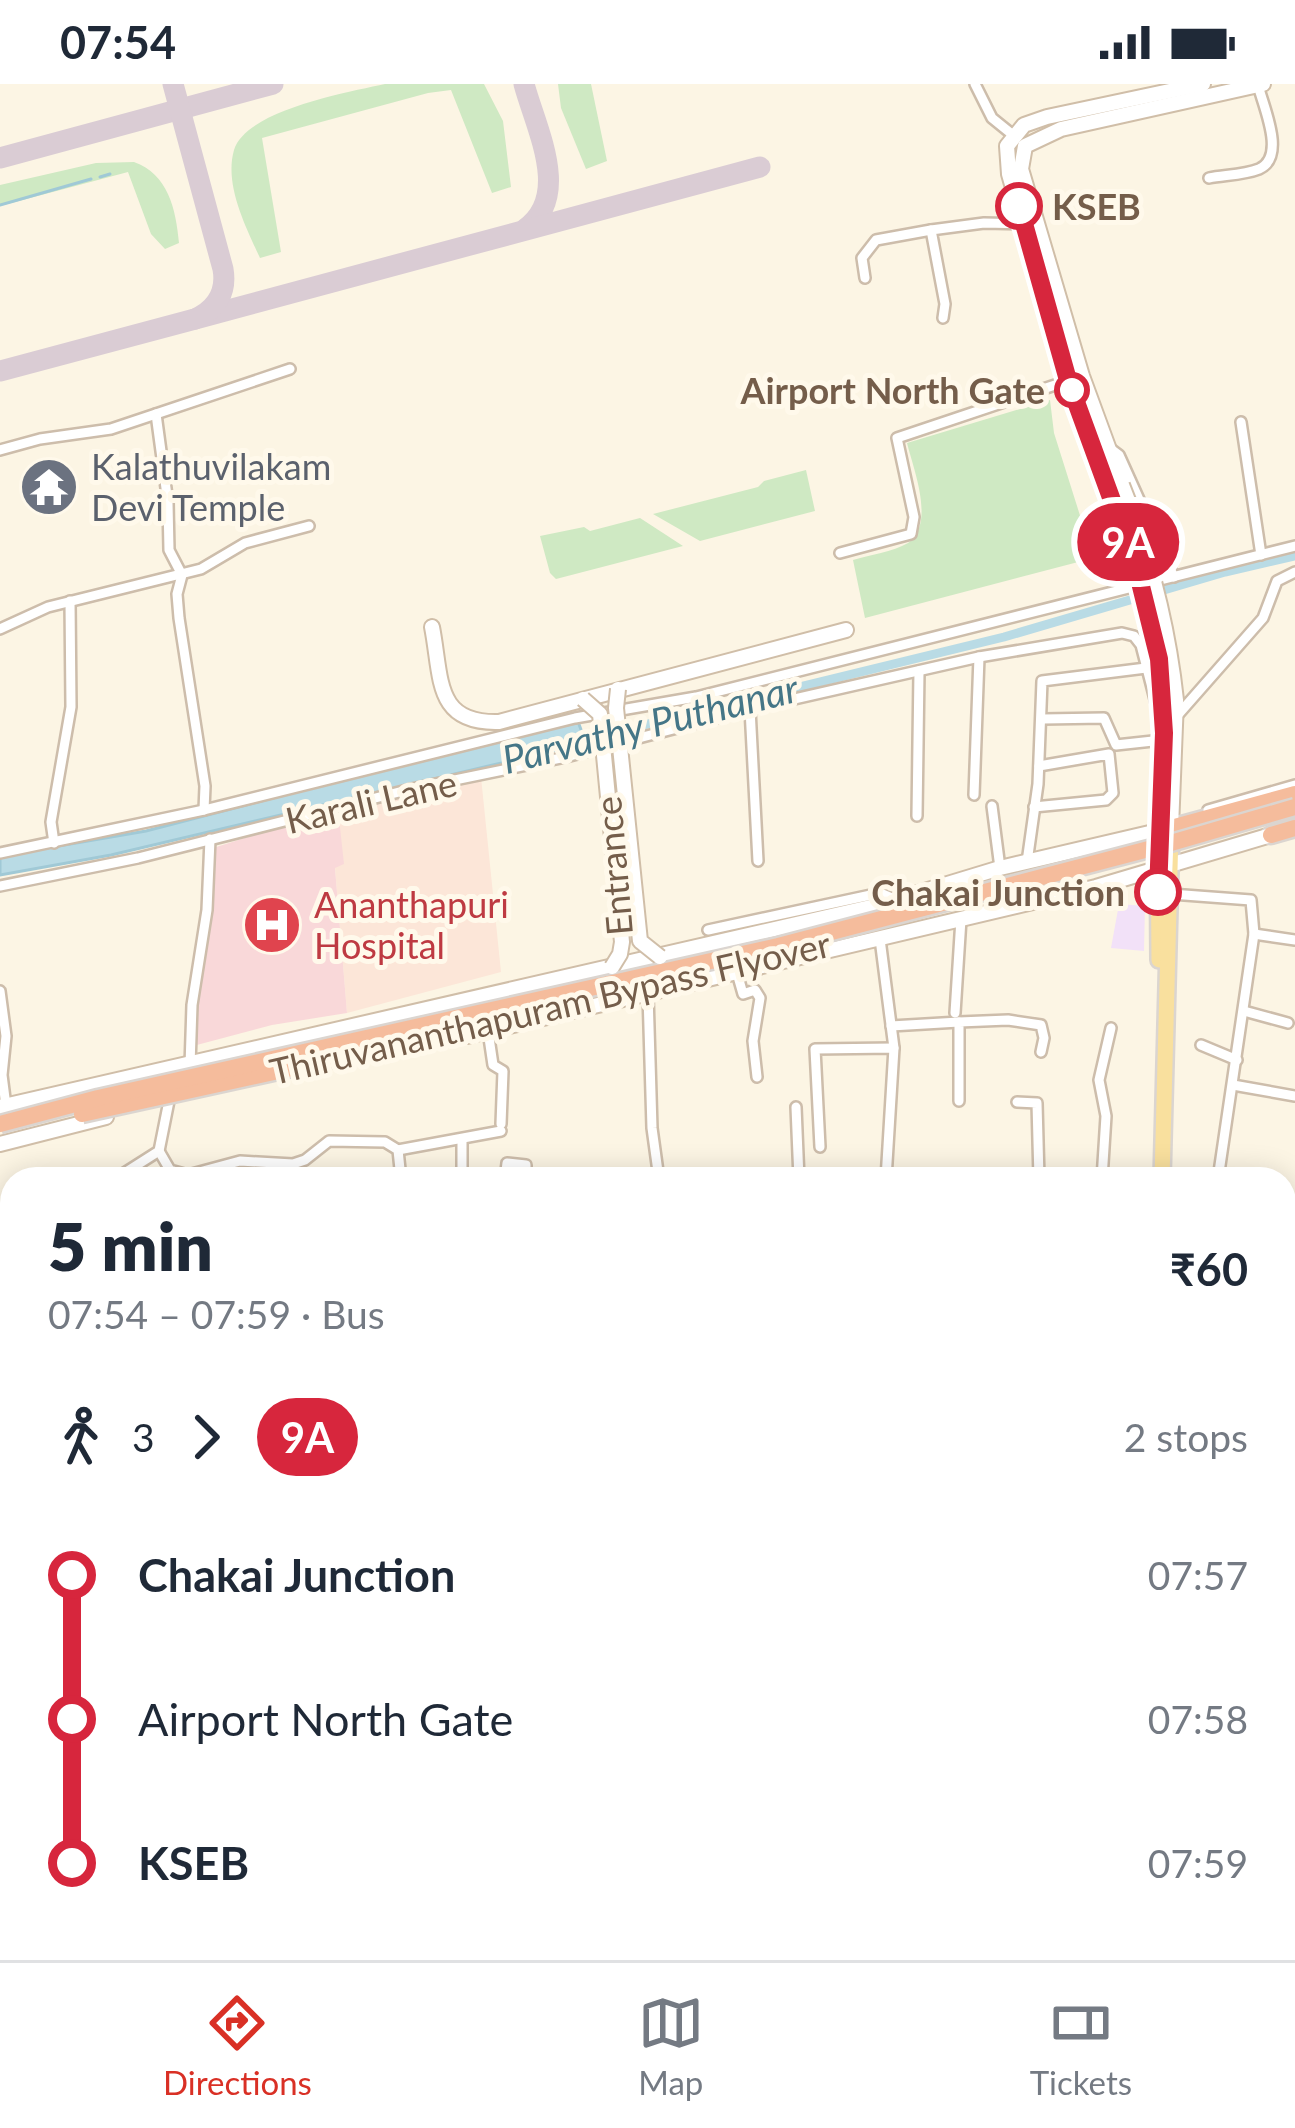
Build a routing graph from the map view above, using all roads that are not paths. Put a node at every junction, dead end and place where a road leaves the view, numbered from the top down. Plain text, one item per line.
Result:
1 (974, 84) edge
2 (1203, 84) edge
3 (1261, 84) edge
4 (1013, 135) junction
5 (1208, 178) dead end
6 (1025, 224) junction
7 (931, 230) junction
8 (865, 278) dead end
9 (944, 318) dead end
10 (290, 369) dead end
11 (1075, 378) junction
12 (156, 414) junction
13 (1241, 422) dead end
14 (1100, 449) junction
15 (0, 450) edge
16 (309, 526) dead end
17 (1295, 546) edge
18 (840, 553) dead end
19 (1261, 555) junction
20 (1295, 572) edge
21 (182, 575) junction
22 (1174, 578) junction
23 (70, 601) junction
24 (432, 627) dead end
25 (0, 629) edge
26 (846, 630) dead end
27 (979, 657) junction
28 (1146, 668) junction
29 (919, 671) junction
30 (618, 689) junction
31 (583, 699) junction
32 (1172, 706) junction
33 (750, 709) junction
34 (1043, 719) junction
35 (1164, 733) junction
36 (1112, 750) junction
37 (1039, 766) junction
38 (1295, 789) edge
39 (974, 795) dead end
40 (992, 806) dead end
41 (1034, 807) junction
42 (1295, 807) edge
43 (204, 810) junction
44 (917, 816) dead end
45 (1289, 830) edge
46 (1123, 838) junction
47 (210, 839) junction
48 (54, 843) junction
49 (1168, 845) junction
50 (0, 853) edge
51 (758, 861) dead end
52 (1027, 862) junction
53 (1000, 868) junction
54 (0, 886) edge
55 (1172, 894) junction
56 (894, 898) junction
57 (961, 919) junction
58 (708, 930) dead end
59 (1254, 934) junction
60 (880, 939) junction
61 (1295, 940) edge
62 (660, 957) junction
63 (612, 967) junction
64 (737, 973) junction
65 (0, 992) edge
66 (648, 994) junction
67 (1244, 1011) junction
68 (957, 1018) junction
69 (1288, 1024) dead end
70 (891, 1026) junction
71 (1111, 1028) dead end
72 (488, 1031) junction
73 (1201, 1046) dead end
74 (894, 1048) junction
75 (227, 1052) junction
76 (1041, 1052) dead end
77 (1237, 1060) junction
78 (192, 1061) junction
79 (159, 1070) junction
80 (757, 1077) dead end
81 (1233, 1085) junction
82 (203, 1094) junction
83 (1295, 1096) edge
84 (959, 1101) dead end
85 (167, 1102) junction
86 (1017, 1102) dead end
87 (3, 1106) edge
88 (796, 1107) dead end
89 (0, 1124) edge
90 (0, 1139) edge
91 (462, 1141) junction
92 (820, 1147) dead end
93 (398, 1150) junction
94 (158, 1151) junction
95 (280, 1165) joint
96 (143, 1167) edge
97 (168, 1167) edge
98 (218, 1167) edge
99 (400, 1167) edge
100 (462, 1167) edge
101 (657, 1167) edge
102 (799, 1167) edge
103 (887, 1167) edge
104 (1039, 1167) edge
105 (1103, 1167) edge
106 (1158, 1167) edge
107 (1159, 1167) edge
108 (1220, 1167) edge

1 - 4 street
2 - 4 street
3 - 5 street
3 - 11 street
4 - 6 street
6 - 7 street
6 - 11 street
7 - 8 street
7 - 9 street
10 - 12 street
11 - 14 street
11 - 18 street
12 - 15 street
12 - 21 street
13 - 19 street
14 - 22 street
14 - 32 street, bridge
16 - 21 street
17 - 19 street
19 - 22 street
20 - 32 street
21 - 23 street
21 - 43 street
22 - 43 street
23 - 25 street
23 - 48 street
24 - 31 street
26 - 30 street
27 - 28 street, Karali Lane
27 - 29 street, Karali Lane
27 - 39 street
28 - 34 street
28 - 35 street
29 - 33 street, Karali Lane
29 - 44 street
30 - 31 street, bridge
30 - 62 street, bridge
31 - 63 street, Entrance, bridge
32 - 35 street
32 - 49 street
33 - 47 street, Karali Lane
33 - 51 street
34 - 36 street
34 - 37 street
35 - 36 street
35 - 49 street
36 - 37 street
36 - 41 street
37 - 41 street
38 - 49 highway
38 - 49 street
40 - 53 street
41 - 52 street
42 - 49 highway, bridge
43 - 48 street
45 - 49 highway
45 - 49 street
46 - 49 street
46 - 52 street
46 - 75 street
47 - 54 street, Karali Lane
47 - 78 street
48 - 50 street
49 - 55 main road
49 - 57 street
49 - 89 highway, Thiruvananthapuram Bypass Flyover, bridge
49 - 90 highway, Thiruvananthapuram Bypass Flyover, bridge
49 - 106 main road
52 - 53 street
53 - 56 street
55 - 59 street
55 - 107 main road
56 - 58 street
56 - 62 street
57 - 60 street
57 - 68 street
59 - 61 street
59 - 67 street
60 - 64 street
60 - 70 street
62 - 63 street
63 - 75 street
64 - 66 street
64 - 80 street
65 - 87 street
66 - 72 street
66 - 101 street
67 - 69 street
67 - 77 street
68 - 70 street
68 - 76 street
68 - 84 street
70 - 74 street
71 - 105 street
72 - 82 street
72 - 91 street
73 - 77 street
74 - 92 street
74 - 103 street
75 - 78 street
77 - 81 street
78 - 79 street
78 - 82 street
79 - 85 street
79 - 87 street
81 - 83 street
81 - 108 street
82 - 85 street
85 - 90 street
85 - 94 street
86 - 104 street
88 - 102 street
91 - 93 street
91 - 100 street
93 - 95 street
93 - 99 street
94 - 96 street
94 - 97 street
95 - 98 street

